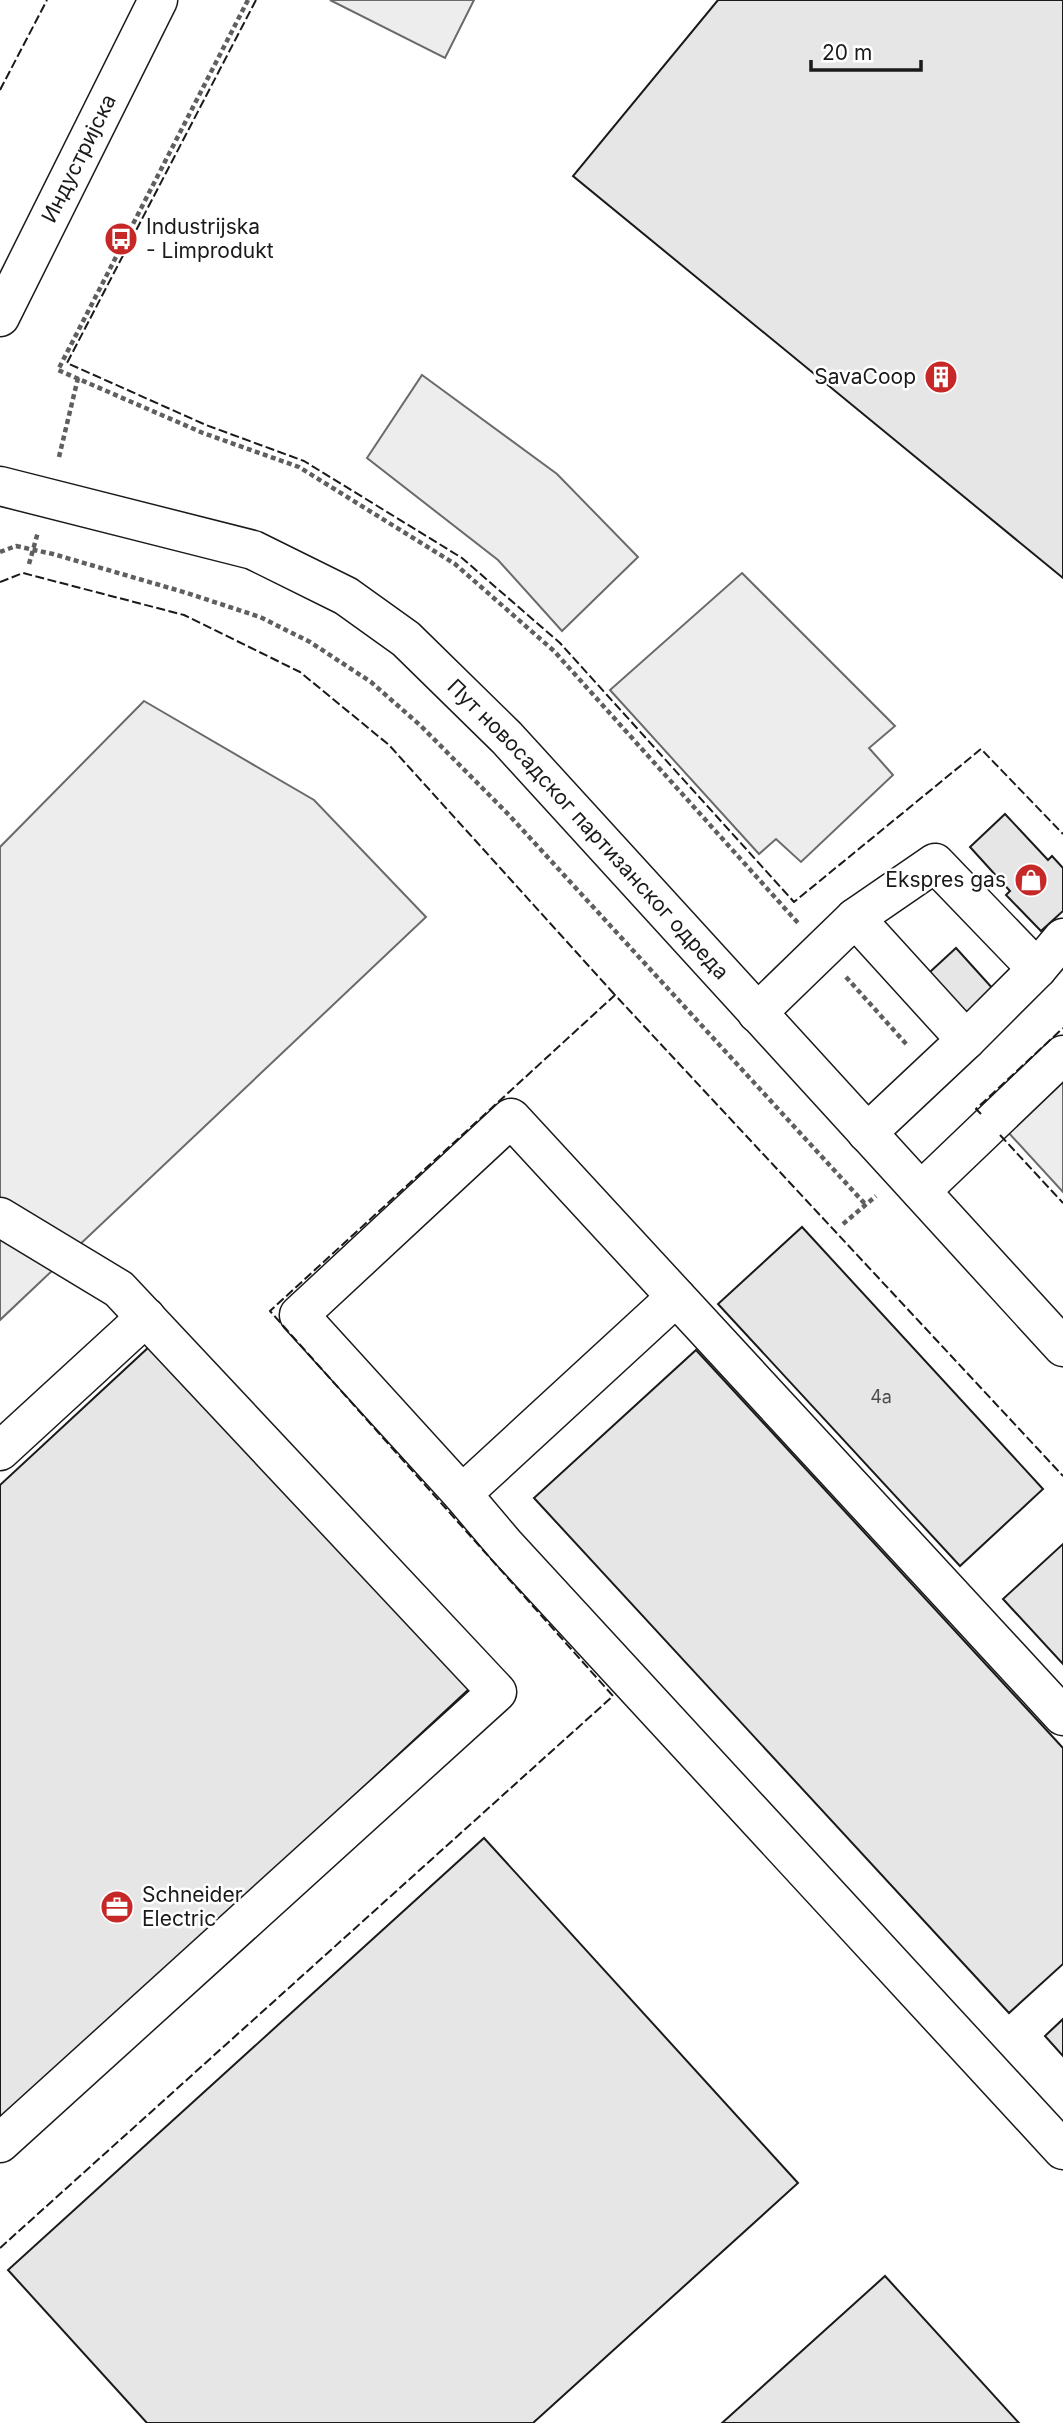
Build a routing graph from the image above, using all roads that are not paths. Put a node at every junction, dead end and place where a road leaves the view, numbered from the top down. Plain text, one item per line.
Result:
1 (158, 0) edge
2 (0, 317) edge
3 (0, 486) edge
4 (855, 918) junction
5 (1063, 938) edge
6 (1037, 969) junction
7 (757, 1013) junction
8 (966, 1040) junction
9 (1063, 1055) edge
10 (867, 1133) junction
11 (920, 1191) junction
12 (0, 1217) edge
13 (676, 1297) junction
14 (146, 1317) junction
15 (1063, 1346) edge
16 (0, 1451) edge
17 (462, 1494) junction
18 (1063, 1716) edge
19 (0, 2143) edge
20 (1063, 2150) edge

1 - 2 street, Индустријска
3 - 7 street, Пут новосадског партизанског одреда
4 - 6 street
4 - 7 street
4 - 8 street
5 - 6 street
6 - 8 street
7 - 10 street, Пут новосадског партизанског одреда
8 - 10 street
9 - 11 street
10 - 11 street, Пут новосадског партизанског одреда
11 - 15 street, Пут новосадског партизанског одреда
12 - 14 street
13 - 17 street
13 - 17 street
13 - 18 street
14 - 16 street
14 - 19 street
17 - 20 street

